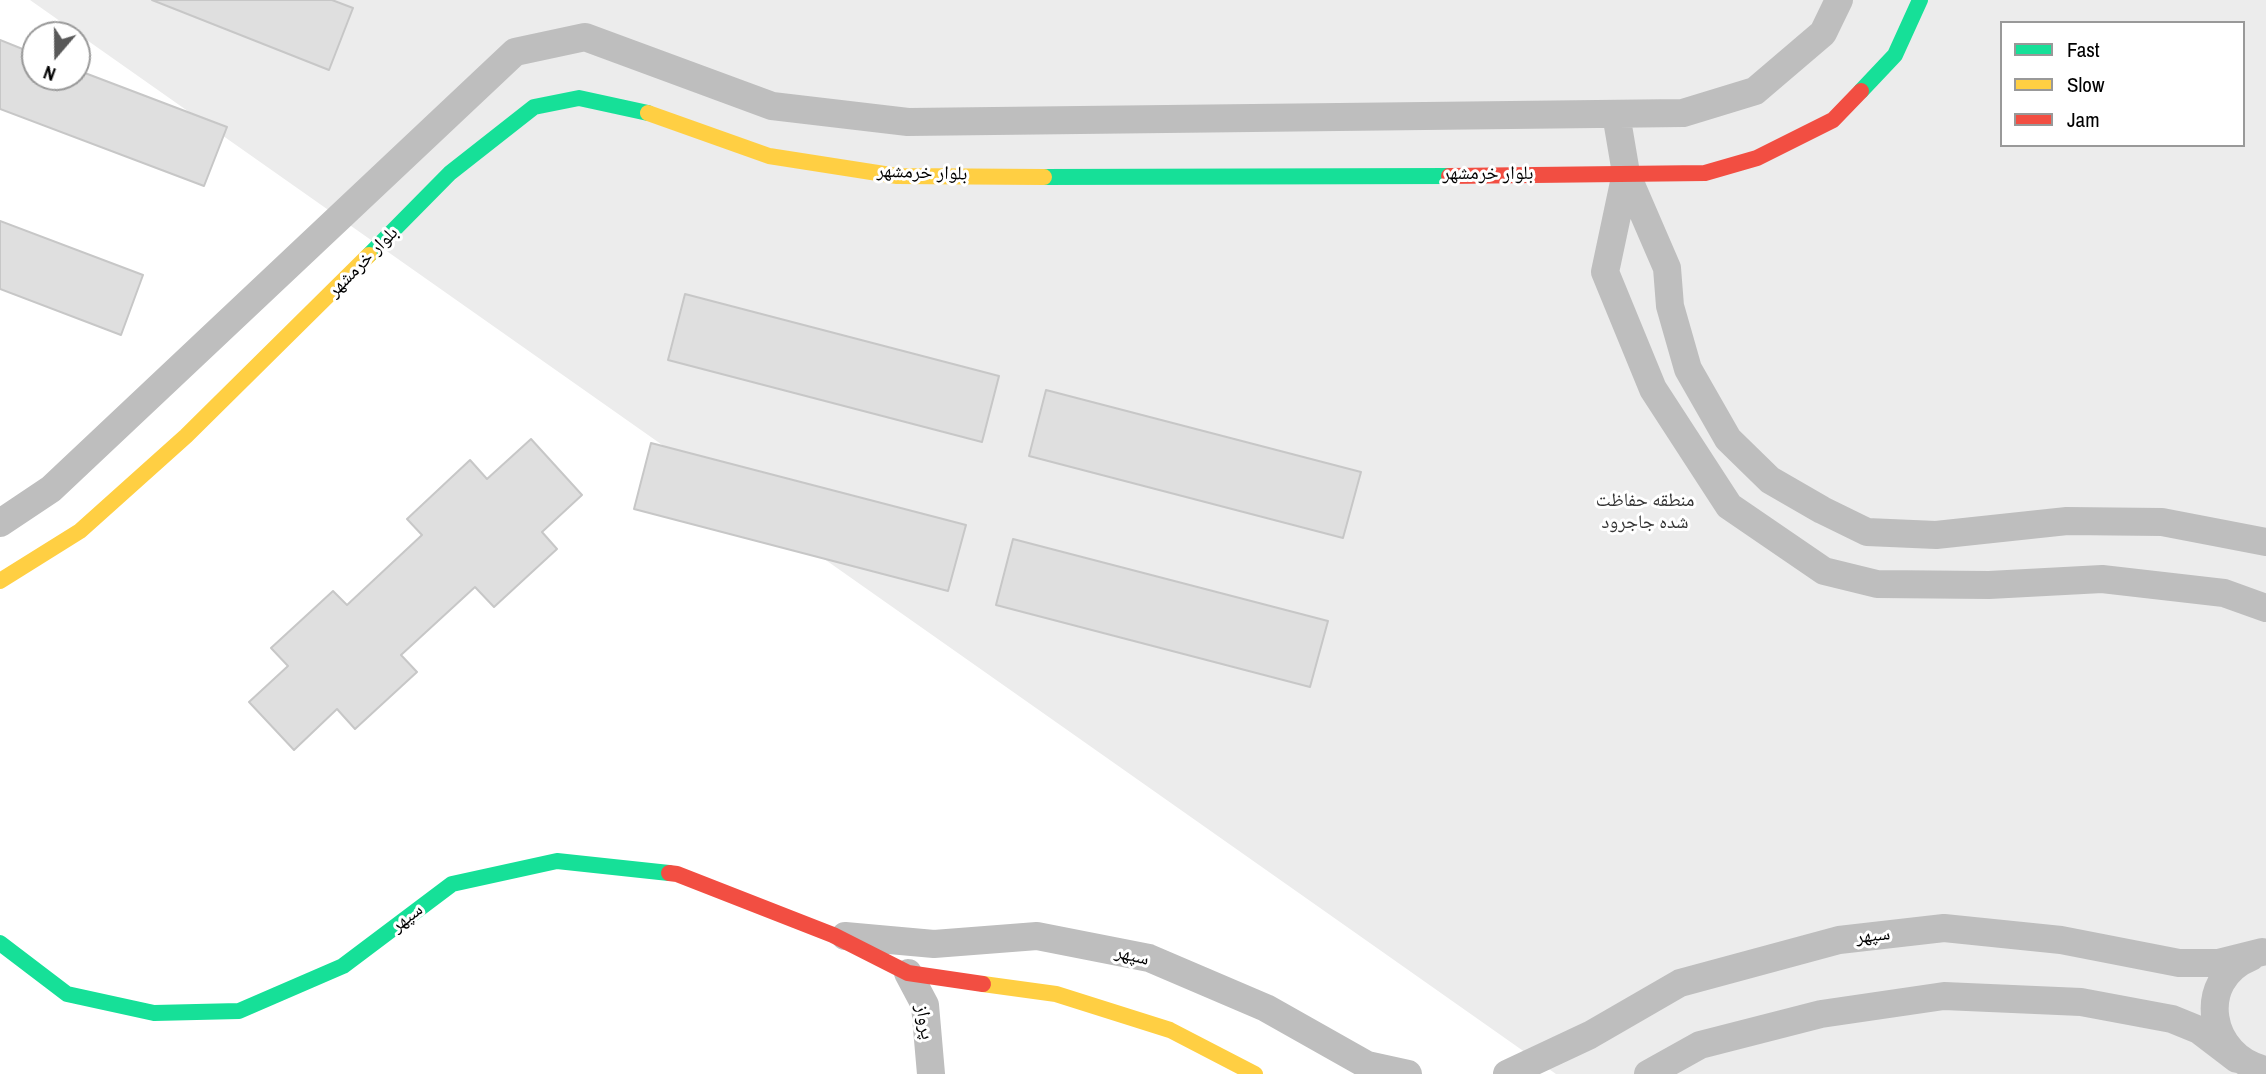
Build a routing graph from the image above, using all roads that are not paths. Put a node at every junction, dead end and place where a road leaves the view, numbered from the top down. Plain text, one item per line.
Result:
1 (1839, 0) edge
2 (1920, 0) edge
3 (1616, 114) junction
4 (1626, 173) junction
5 (0, 523) edge
6 (2266, 542) edge
7 (0, 581) edge
8 (2266, 608) edge
9 (833, 934) junction
10 (0, 943) edge
11 (2264, 952) edge
12 (908, 973) junction
13 (2237, 1059) junction
14 (2266, 1070) edge
15 (931, 1074) edge
16 (1255, 1074) edge
17 (1408, 1074) edge
18 (1507, 1074) edge
19 (1648, 1074) edge

1 - 3 street
2 - 4 street, بلوار خرمشهر
3 - 4 street
3 - 5 street
4 - 6 street
4 - 7 street, بلوار خرمشهر
4 - 8 street
9 - 10 street, سپهر
9 - 12 street, سپهر
9 - 17 street, سپهر
11 - 13 street
11 - 18 street, سپهر
12 - 15 street, پرواز
12 - 16 street, سپهر
13 - 14 street
13 - 19 street

